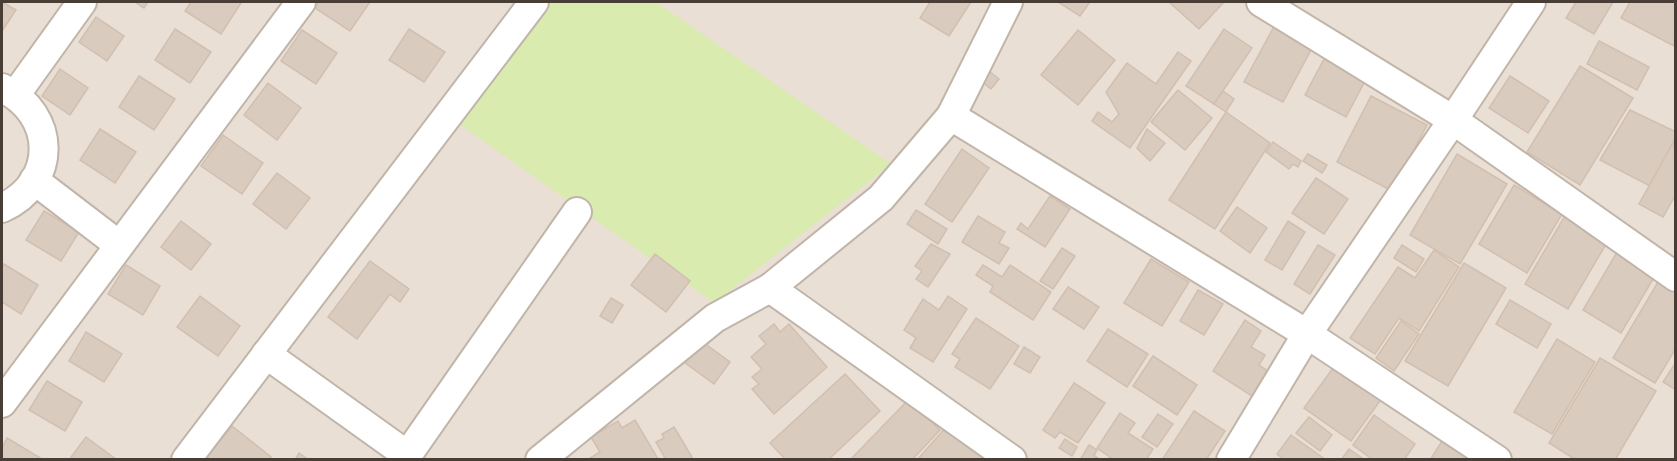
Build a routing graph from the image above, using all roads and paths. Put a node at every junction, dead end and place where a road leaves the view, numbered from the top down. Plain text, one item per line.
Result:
1 (82, 2) edge
2 (301, 2) edge
3 (534, 2) edge
4 (1008, 2) edge
5 (1261, 2) edge
6 (1531, 2) edge
7 (9, 91) edge
8 (951, 116) junction
9 (1453, 120) junction
10 (34, 180) junction
11 (2, 208) edge
12 (577, 212) dead end
13 (119, 245) junction
14 (1676, 277) edge
15 (770, 288) junction
16 (1307, 334) junction
17 (266, 354) junction
18 (2, 403) edge
19 (405, 457) edge
20 (186, 459) edge
21 (540, 459) edge
22 (1012, 459) edge
23 (1231, 459) edge
24 (1497, 459) edge

1 - 7 street
2 - 13 street
3 - 17 street
4 - 8 street
5 - 9 street
6 - 9 street
7 - 10 street
8 - 15 street
8 - 16 street
9 - 14 street
9 - 16 street
10 - 11 street
10 - 13 street
12 - 19 street
13 - 18 street
15 - 21 street
15 - 22 street
16 - 23 street
16 - 24 street
17 - 19 street
17 - 20 street

